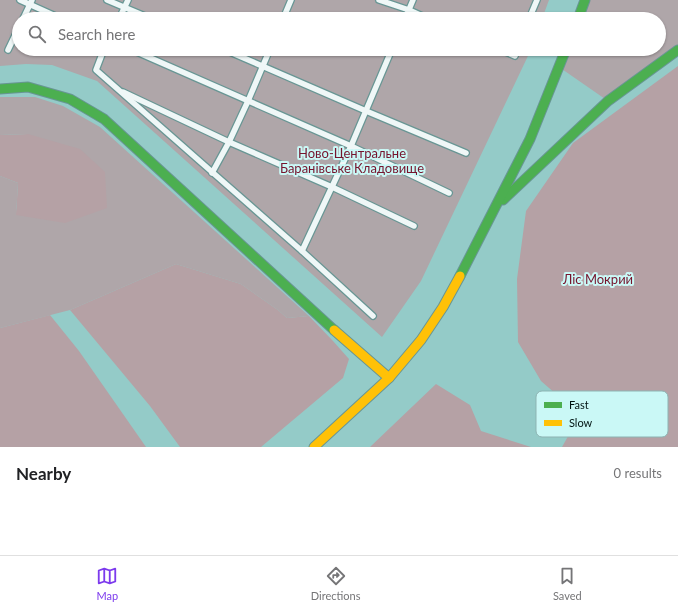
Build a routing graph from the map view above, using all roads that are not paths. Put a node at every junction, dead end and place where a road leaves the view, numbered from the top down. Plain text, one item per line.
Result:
1 (20, 0) edge
2 (107, 0) edge
3 (128, 0) edge
4 (291, 0) edge
5 (379, 0) edge
6 (413, 0) edge
7 (537, 0) edge
8 (585, 0) edge
9 (31, 2) edge
10 (124, 8) junction
11 (409, 10) junction
12 (26, 12) edge
13 (49, 12) edge
14 (122, 12) edge
15 (134, 12) edge
16 (286, 12) edge
17 (414, 12) edge
18 (532, 12) edge
19 (581, 12) edge
20 (12, 42) edge
21 (8, 50) dead end
22 (678, 50) edge
23 (101, 56) edge
24 (146, 56) edge
25 (239, 56) edge
26 (267, 56) edge
27 (389, 56) edge
28 (563, 56) edge
29 (263, 66) junction
30 (0, 88) edge
31 (118, 90) junction
32 (248, 101) junction
33 (366, 111) junction
34 (229, 142) junction
35 (351, 146) junction
36 (466, 153) dead end
37 (212, 173) junction
38 (332, 187) junction
39 (449, 193) dead end
40 (496, 207) junction
41 (414, 226) dead end
42 (302, 251) junction
43 (373, 316) dead end
44 (389, 378) junction
45 (314, 447) edge

1 - 9 lane
2 - 10 lane
3 - 10 lane
4 - 16 lane
5 - 11 lane
6 - 11 lane
7 - 18 lane
8 - 19 street
9 - 12 lane
9 - 13 lane
10 - 14 lane
10 - 15 lane
11 - 17 lane
20 - 21 lane
22 - 40 street
23 - 31 lane
24 - 32 lane
25 - 29 lane
26 - 29 lane
27 - 33 lane
28 - 40 street
29 - 32 lane
29 - 33 lane
30 - 44 street
31 - 34 lane
31 - 37 lane
32 - 34 lane
32 - 35 lane
33 - 35 lane
33 - 36 lane
34 - 37 lane
34 - 38 lane
35 - 38 lane
35 - 39 lane
37 - 42 lane
38 - 41 lane
38 - 42 lane
40 - 44 street
42 - 43 lane
44 - 45 street

